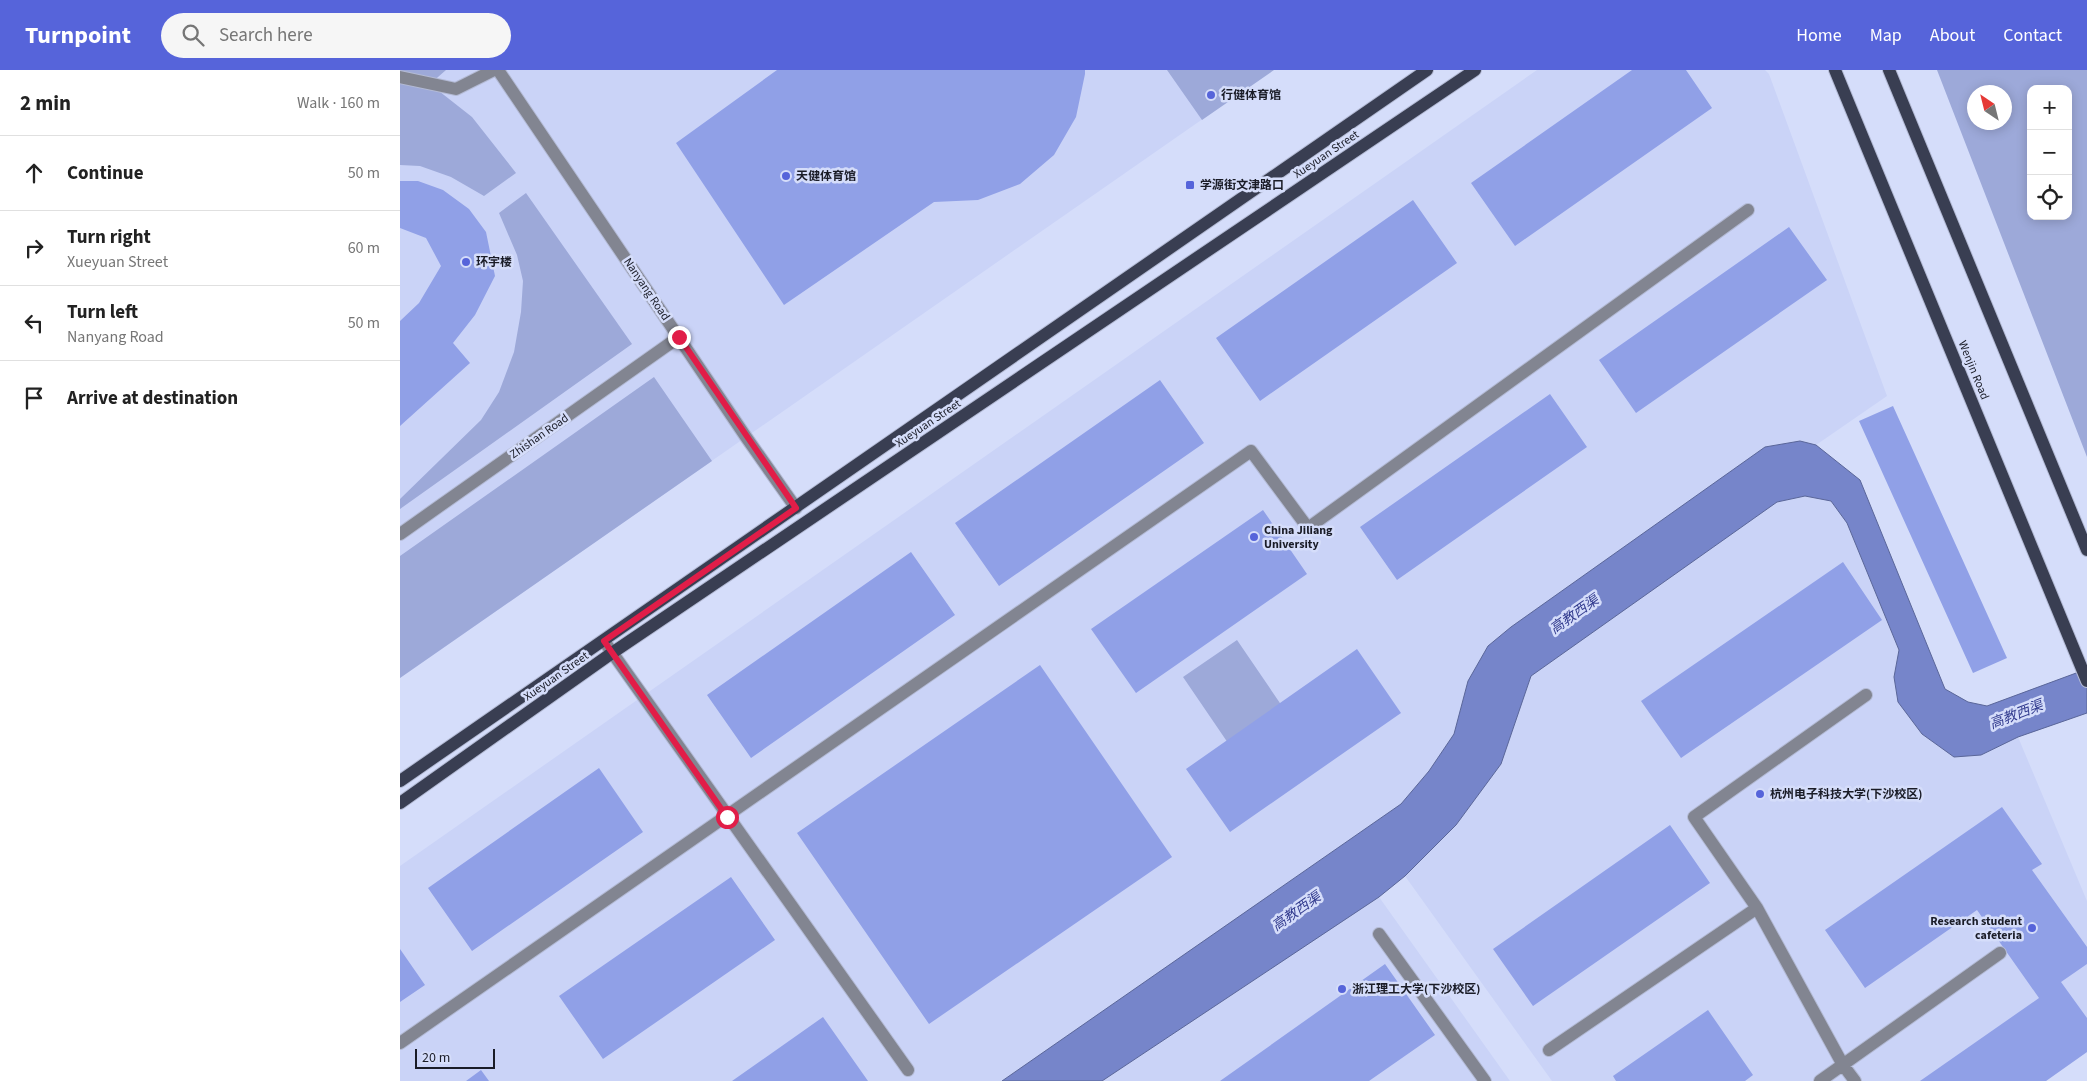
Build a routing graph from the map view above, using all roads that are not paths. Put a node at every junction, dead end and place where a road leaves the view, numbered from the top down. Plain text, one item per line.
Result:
1 (494, 70) edge
2 (498, 70) edge
3 (1426, 70) edge
4 (1475, 70) edge
5 (1835, 70) edge
6 (1889, 70) edge
7 (400, 77) edge
8 (1748, 210) dead end
9 (679, 337) junction
10 (796, 508) junction
11 (400, 534) edge
12 (2087, 550) edge
13 (604, 641) junction
14 (612, 653) junction
15 (2087, 681) edge
16 (1866, 694) dead end
17 (400, 781) edge
18 (400, 804) edge
19 (727, 817) junction
20 (1758, 908) junction
21 (1379, 934) dead end
22 (2000, 953) dead end
23 (400, 1043) edge
24 (1549, 1050) dead end
25 (1843, 1065) junction
26 (908, 1070) dead end
27 (1485, 1081) edge
28 (1820, 1081) edge
29 (1855, 1081) edge

1 - 7 street
2 - 9 street, Nanyang Road
3 - 10 main road, Xueyuan Street
4 - 14 main road, Xueyuan Street
5 - 15 main road, Wenjin Road
6 - 12 main road
8 - 19 street
9 - 10 street, Nanyang Road
9 - 11 street, Zhishan Road
10 - 13 main road, Xueyuan Street
13 - 14 street
13 - 17 main road, Xueyuan Street
14 - 18 main road, Xueyuan Street
14 - 19 street
16 - 20 street
19 - 23 street
19 - 26 street
20 - 24 street
20 - 25 street
21 - 27 street
22 - 25 street
25 - 28 street
25 - 29 street

